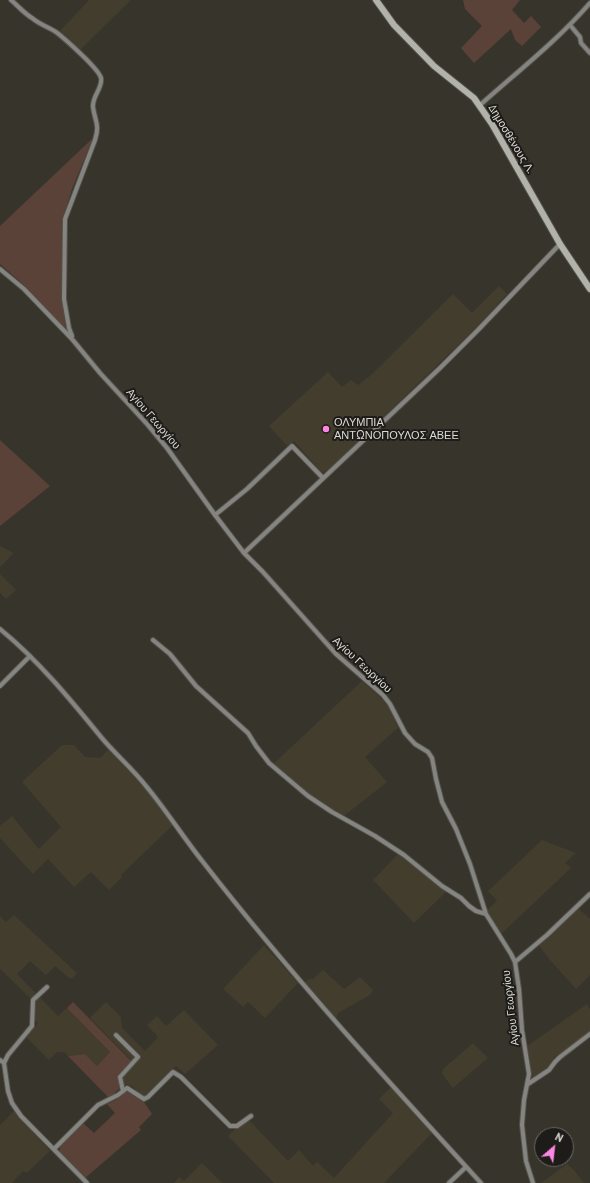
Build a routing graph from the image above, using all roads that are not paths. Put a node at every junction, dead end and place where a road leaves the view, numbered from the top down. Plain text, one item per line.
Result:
1 (11, 0) edge
2 (376, 0) edge
3 (590, 3) edge
4 (570, 25) junction
5 (590, 53) edge
6 (479, 106) junction
7 (560, 244) junction
8 (0, 268) edge
9 (590, 289) edge
10 (72, 339) junction
11 (323, 478) junction
12 (215, 515) junction
13 (244, 553) junction
14 (0, 629) edge
15 (153, 640) dead end
16 (30, 656) junction
17 (0, 686) edge
18 (590, 894) edge
19 (486, 914) junction
20 (515, 962) junction
21 (47, 987) dead end
22 (590, 1034) edge
23 (116, 1035) dead end
24 (2, 1062) edge
25 (528, 1084) junction
26 (123, 1091) junction
27 (252, 1116) dead end
28 (54, 1149) junction
29 (466, 1167) junction
30 (88, 1183) edge
31 (449, 1183) edge
32 (481, 1183) edge
33 (533, 1183) edge

1 - 10 street
2 - 6 street, Δημοσθένους Λ.
3 - 4 street
4 - 5 street
4 - 6 street
6 - 7 street, Δημοσθένους Λ.
7 - 9 street, Δημοσθένους Λ.
7 - 11 street
8 - 10 street, Αγίου Γεωργίου
10 - 12 street, Αγίου Γεωργίου
11 - 12 street
11 - 13 street
12 - 13 street, Αγίου Γεωργίου
13 - 19 street, Αγίου Γεωργίου
14 - 16 street
15 - 19 street
16 - 17 street
16 - 29 street
18 - 20 street
19 - 20 street, Αγίου Γεωργίου
20 - 25 street, Αγίου Γεωργίου
21 - 24 street
22 - 25 street
23 - 26 street
24 - 28 street
25 - 33 street, Αγίου Γεωργίου
26 - 27 street
26 - 28 street
28 - 30 street
29 - 31 street
29 - 32 street

